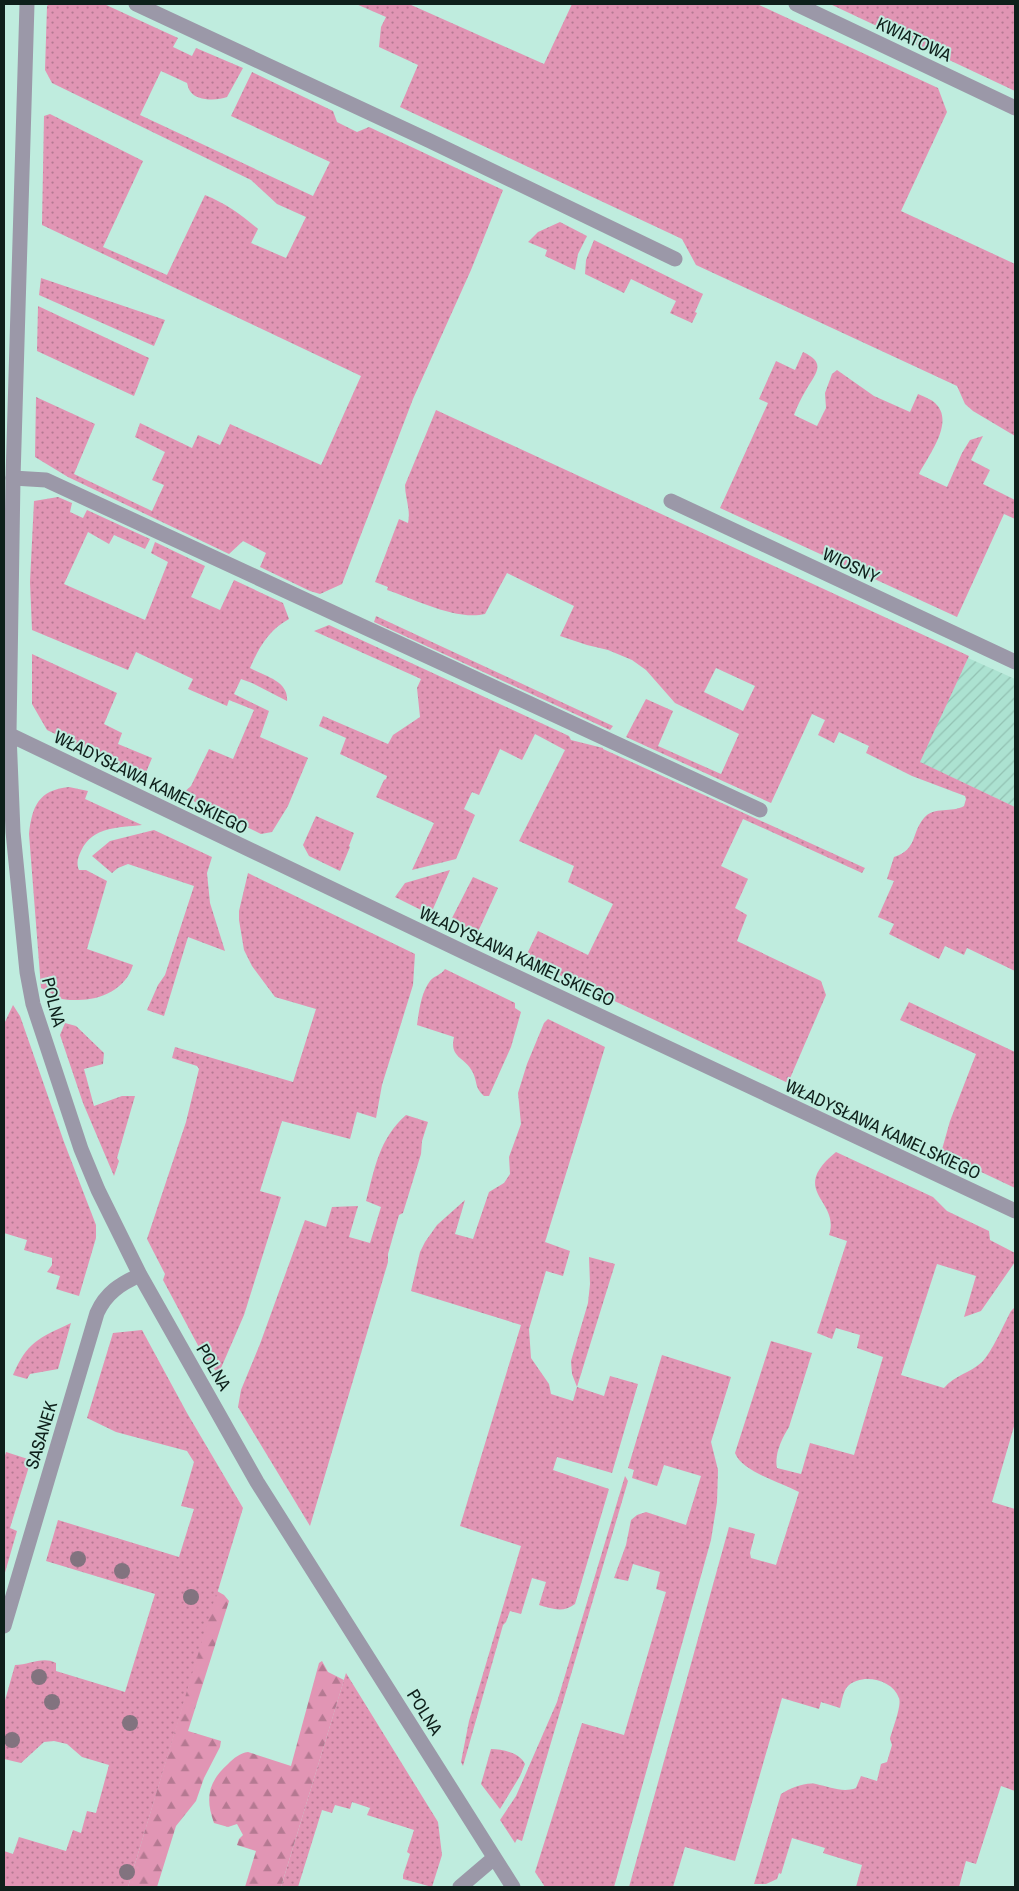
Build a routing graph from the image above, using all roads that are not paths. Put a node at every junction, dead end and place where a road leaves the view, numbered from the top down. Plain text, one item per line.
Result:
1 (27, 4) edge
2 (136, 4) edge
3 (796, 4) edge
4 (1015, 108) edge
5 (675, 259) dead end
6 (13, 478) junction
7 (671, 501) dead end
8 (1015, 662) edge
9 (6, 733) edge
10 (760, 810) dead end
11 (1015, 1211) edge
12 (140, 1275) junction
13 (4, 1626) edge
14 (494, 1858) junction
15 (460, 1887) edge
16 (513, 1887) edge

1 - 6 street, POLNA
2 - 5 street
3 - 4 street, KWIATOWA
6 - 9 street, POLNA
6 - 10 street
7 - 8 street, WIOSNY
9 - 11 street, WŁADYSŁAWA KAMELSKIEGO
9 - 12 street, POLNA
12 - 13 street, SASANEK
12 - 14 street, POLNA
14 - 15 street
14 - 16 street, POLNA

